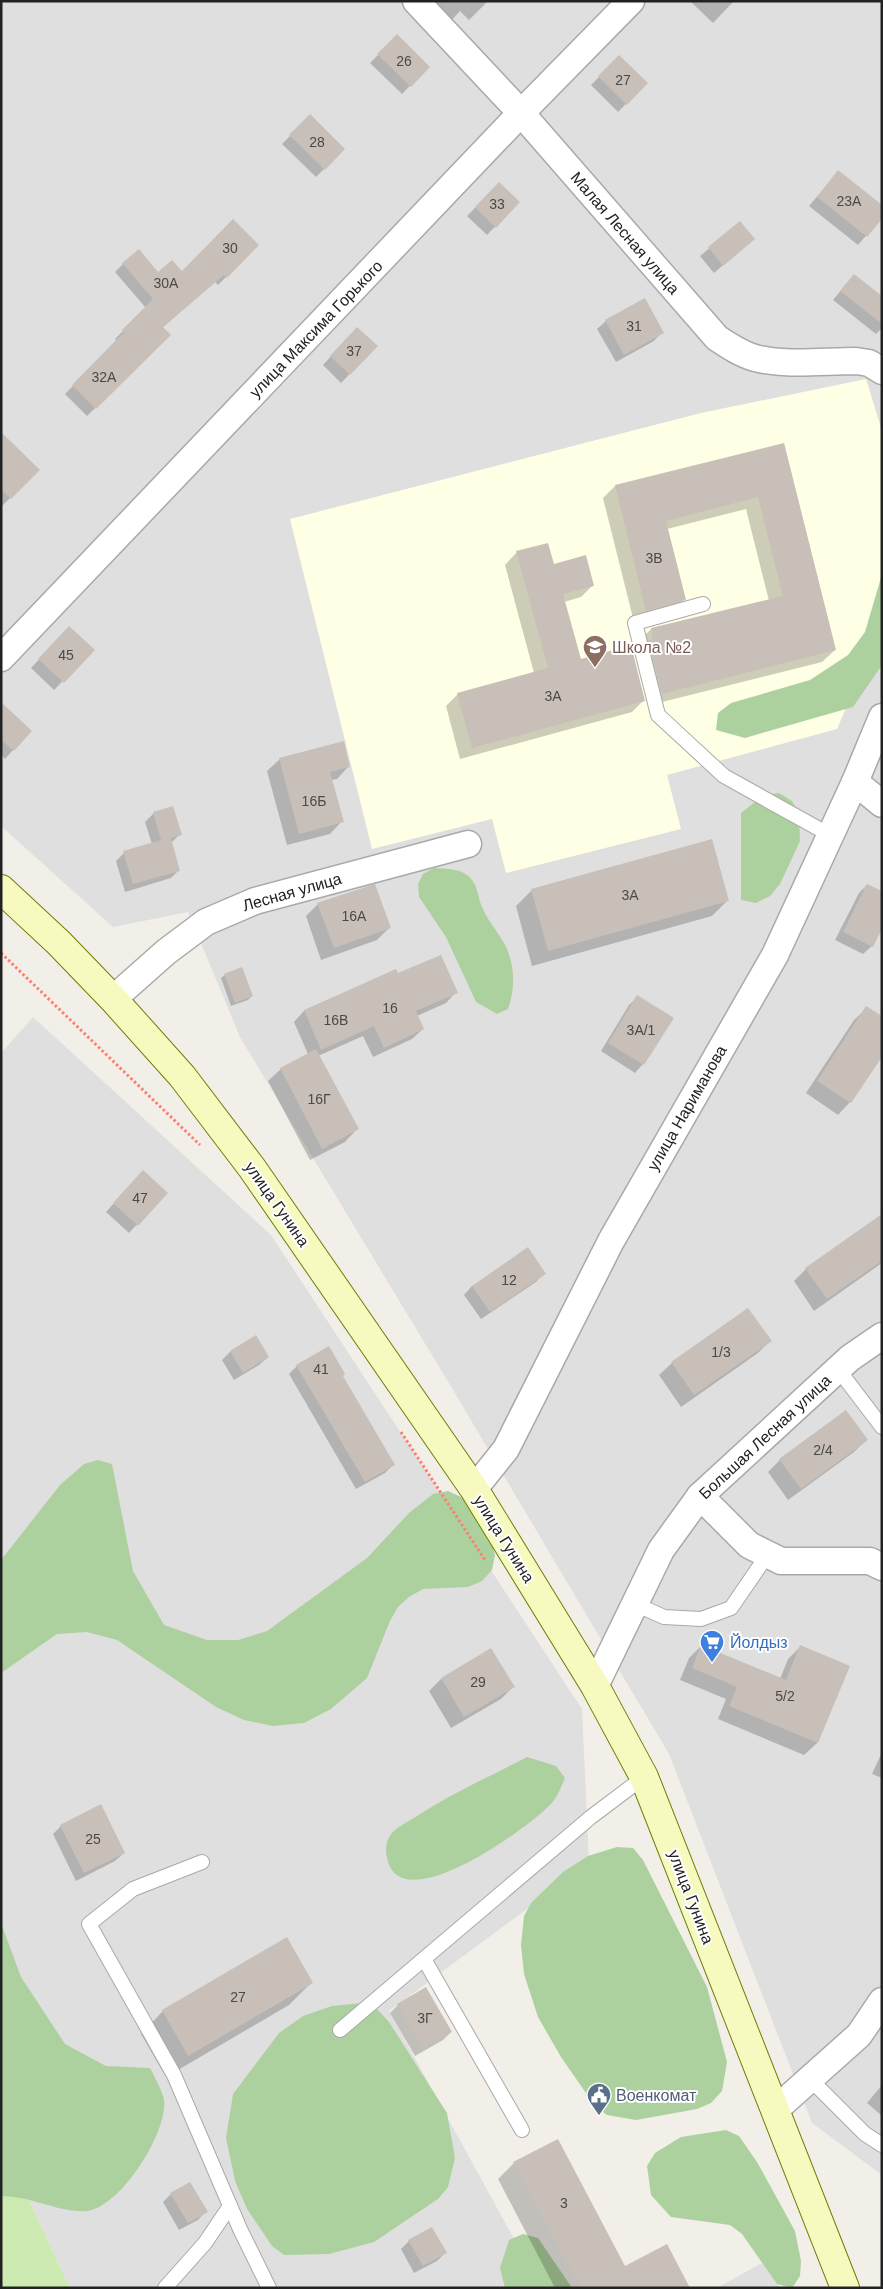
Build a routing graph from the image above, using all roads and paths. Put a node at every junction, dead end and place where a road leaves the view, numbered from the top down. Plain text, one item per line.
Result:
1 (416, 1) edge
2 (631, 1) edge
3 (521, 114) junction
4 (882, 371) edge
5 (703, 604) dead end
6 (1, 658) edge
7 (882, 717) edge
8 (855, 782) junction
9 (882, 804) edge
10 (830, 835) junction
11 (468, 844) dead end
12 (1, 889) edge
13 (1, 953) edge
14 (113, 999) junction
15 (204, 1149) dead end
16 (882, 1336) edge
17 (838, 1369) junction
18 (882, 1427) edge
19 (400, 1431) dead end
20 (474, 1490) junction
21 (700, 1496) junction
22 (480, 1554) dead end
23 (768, 1554) junction
24 (882, 1567) edge
25 (635, 1604) junction
26 (595, 1686) junction
27 (644, 1777) junction
28 (202, 1862) dead end
29 (424, 1959) junction
30 (882, 2001) edge
31 (340, 2030) dead end
32 (810, 2079) junction
33 (775, 2110) junction
34 (522, 2130) dead end
35 (882, 2145) edge
36 (230, 2206) junction
37 (165, 2288) edge
38 (269, 2288) edge
39 (845, 2288) edge

1 - 3 street, Малая Лесная улица
2 - 3 street, улица Максима Горького
3 - 4 street, Малая Лесная улица
3 - 6 street, улица Максима Горького
5 - 10 lane
7 - 8 street, улица Нариманова
8 - 9 street
8 - 10 street, улица Нариманова
10 - 20 street, улица Нариманова
11 - 14 street, Лесная улица
12 - 14 main road, улица Гунина
13 - 15 path
14 - 20 main road, улица Гунина
16 - 17 street, Большая Лесная улица
17 - 18 lane
17 - 21 street, Большая Лесная улица
19 - 22 path
20 - 26 main road, улица Гунина
21 - 23 street
21 - 25 street, Большая Лесная улица
23 - 24 street
23 - 25 lane
25 - 26 street, Большая Лесная улица
26 - 27 main road, улица Гунина
27 - 29 lane
27 - 33 main road, улица Гунина
28 - 36 lane
29 - 31 lane
29 - 34 lane
30 - 32 street
32 - 33 street
32 - 35 lane
33 - 39 main road, улица Гунина
36 - 37 lane
36 - 38 lane

